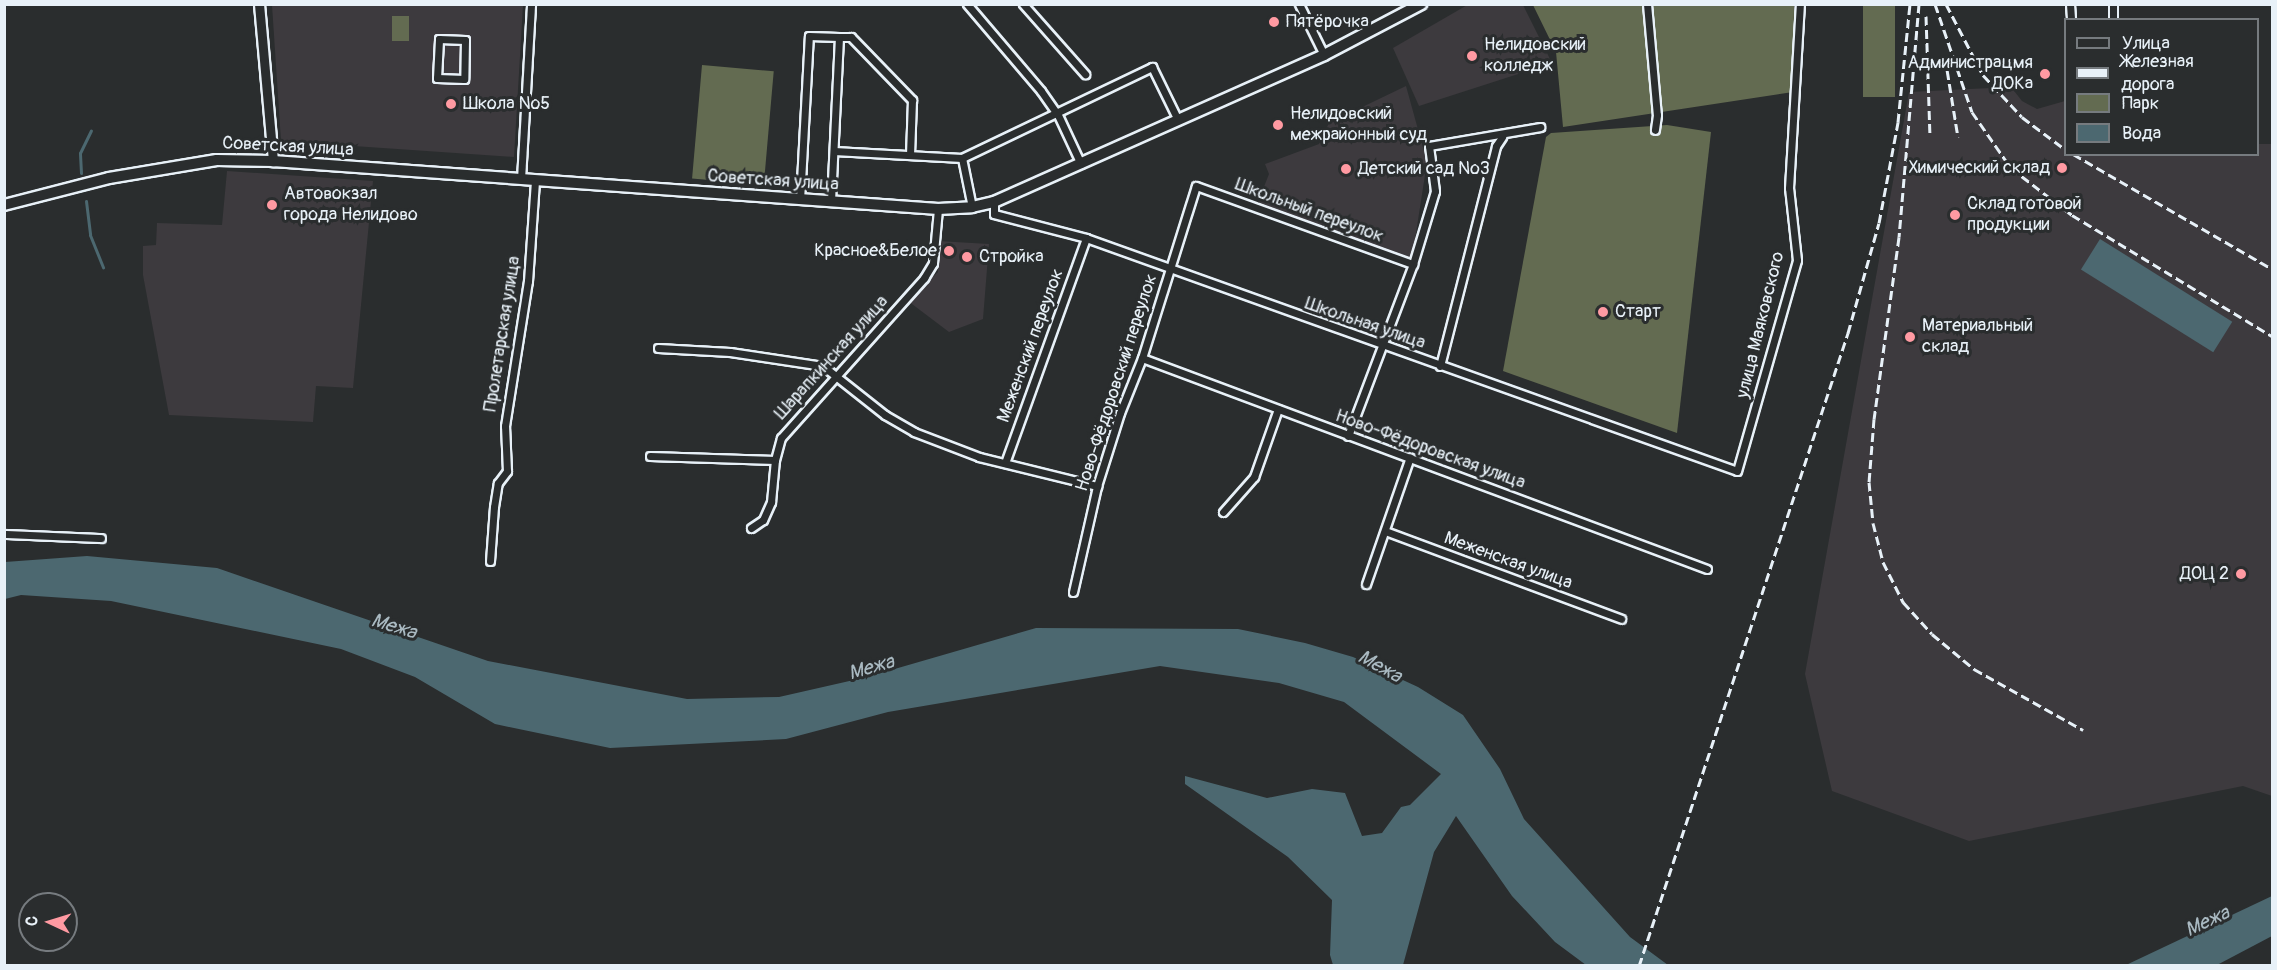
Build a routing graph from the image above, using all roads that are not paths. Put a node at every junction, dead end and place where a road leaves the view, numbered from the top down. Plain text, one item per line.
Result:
1 (259, 4) edge
2 (531, 4) edge
3 (967, 4) edge
4 (1023, 4) edge
5 (1299, 4) edge
6 (1421, 4) edge
7 (1647, 4) edge
8 (1800, 4) edge
9 (839, 37) junction
10 (1324, 54) junction
11 (1085, 74) dead end
12 (437, 78) joint
13 (1058, 115) junction
14 (1178, 120) junction
15 (1540, 127) dead end
16 (1655, 130) dead end
17 (1502, 137) junction
18 (834, 151) junction
19 (910, 155) junction
20 (962, 158) junction
21 (273, 161) junction
22 (1081, 164) junction
23 (521, 179) junction
24 (535, 180) junction
25 (1196, 186) joint
26 (800, 200) junction
27 (831, 202) junction
28 (994, 202) junction
29 (4, 205) edge
30 (972, 207) junction
31 (938, 209) junction
32 (1086, 238) junction
33 (1413, 264) junction
34 (1170, 271) junction
35 (1381, 345) junction
36 (658, 348) dead end
37 (1142, 358) junction
38 (1440, 366) junction
39 (837, 375) junction
40 (1278, 409) junction
41 (1348, 436) junction
42 (650, 456) dead end
43 (1410, 457) junction
44 (775, 460) junction
45 (1005, 463) junction
46 (1737, 471) joint
47 (1097, 486) junction
48 (1223, 512) dead end
49 (751, 528) dead end
50 (1385, 531) junction
51 (4, 534) edge
52 (101, 538) dead end
53 (490, 561) dead end
54 (1707, 569) dead end
55 (1366, 584) dead end
56 (1073, 592) dead end
57 (1621, 619) dead end

1 - 21 street
2 - 23 street
3 - 13 street
4 - 11 street
5 - 10 street
6 - 10 main road, Советская улица
7 - 16 street
8 - 46 street, улица Маяковского
9 - 18 street
9 - 19 street
9 - 26 street
10 - 14 main road, Советская улица
12 - 12 street
13 - 14 street
13 - 20 street
13 - 22 street
14 - 22 main road, Советская улица
15 - 17 street
17 - 33 street
17 - 38 street
18 - 19 street
18 - 27 street
19 - 20 street
20 - 30 street
21 - 23 main road, Советская улица
21 - 29 main road, Советская улица
22 - 28 main road, Советская улица
23 - 24 main road, Советская улица
24 - 26 main road, Советская улица
24 - 53 street, Пролетарская улица
25 - 33 street, Школьный переулок
25 - 34 street, Ново-Фёдоровский переулок
26 - 27 main road, Советская улица
27 - 31 main road, Советская улица
28 - 30 main road, Советская улица
28 - 32 street, Школьная улица
30 - 31 main road, Советская улица
31 - 39 street, Шарапкинская улица
32 - 34 street, Школьная улица
32 - 45 street, Меженский переулок
33 - 35 street
34 - 35 street, Школьная улица
34 - 37 street, Ново-Фёдоровский переулок
35 - 38 street, Школьная улица
35 - 41 street
36 - 39 street
37 - 40 street, Ново-Фёдоровская улица
37 - 47 street, Ново-Фёдоровский переулок
38 - 46 street, Школьная улица
39 - 44 street, Шарапкинская улица
39 - 45 street
40 - 41 street, Ново-Фёдоровская улица
40 - 48 street
41 - 43 street, Ново-Фёдоровская улица
42 - 44 street
43 - 50 street
43 - 54 street, Ново-Фёдоровская улица
44 - 49 street, Шарапкинская улица
45 - 47 street
47 - 56 street, Ново-Фёдоровский переулок
50 - 55 street
50 - 57 street, Меженская улица
51 - 52 street

